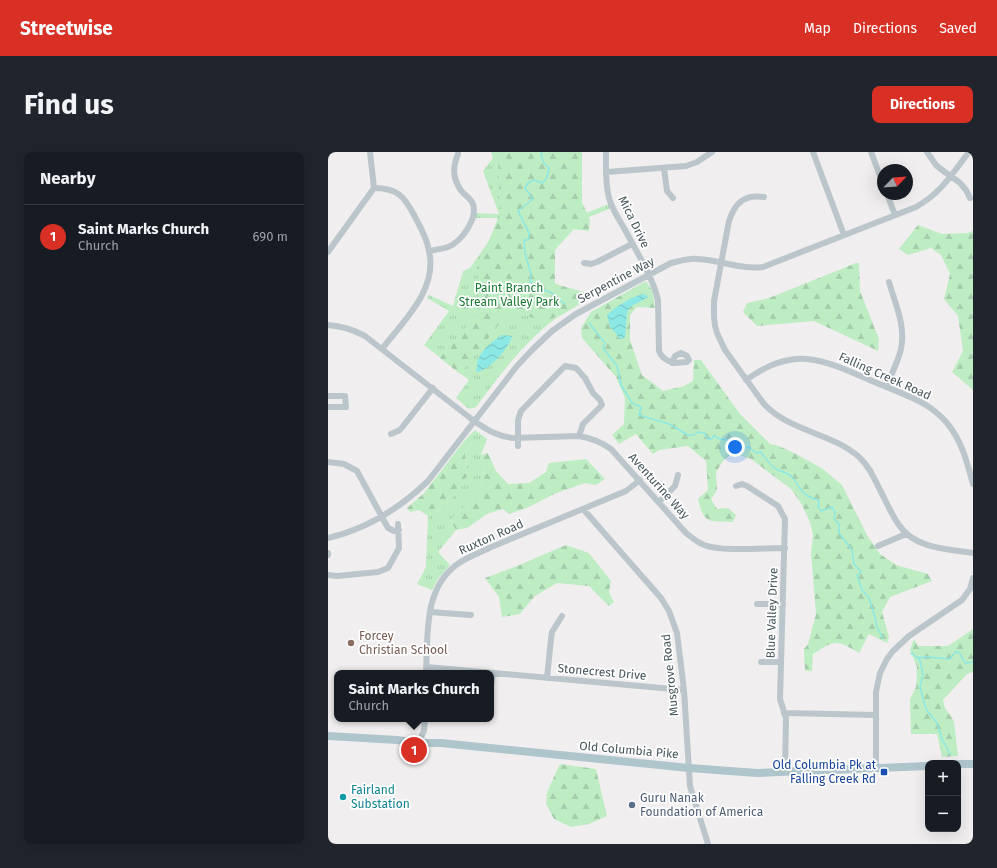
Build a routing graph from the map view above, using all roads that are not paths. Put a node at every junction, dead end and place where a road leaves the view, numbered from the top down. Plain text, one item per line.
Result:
1 (370, 152) edge
2 (606, 152) edge
3 (712, 152) edge
4 (813, 152) edge
5 (871, 152) edge
6 (926, 152) edge
7 (969, 152) edge
8 (458, 154) dead end
9 (664, 168) junction
10 (877, 168) edge
11 (607, 172) junction
12 (952, 177) junction
13 (374, 188) junction
14 (764, 197) dead end
15 (673, 198) dead end
16 (970, 198) dead end
17 (889, 200) edge
18 (895, 215) junction
19 (844, 235) junction
20 (632, 244) junction
21 (430, 251) junction
22 (328, 252) edge
23 (584, 263) dead end
24 (722, 263) junction
25 (649, 275) junction
26 (889, 282) dead end
27 (328, 325) edge
28 (382, 349) junction
29 (672, 363) dead end
30 (746, 380) junction
31 (886, 387) junction
32 (433, 388) junction
33 (328, 396) edge
34 (328, 407) edge
35 (474, 421) junction
36 (391, 434) dead end
37 (579, 436) junction
38 (519, 438) junction
39 (518, 446) dead end
40 (328, 462) edge
41 (678, 475) dead end
42 (640, 480) junction
43 (973, 484) edge
44 (736, 486) dead end
45 (659, 502) junction
46 (584, 510) junction
47 (381, 517) junction
48 (906, 534) junction
49 (328, 538) edge
50 (878, 546) dead end
51 (785, 548) junction
52 (973, 553) edge
53 (328, 575) edge
54 (973, 578) edge
55 (757, 604) dead end
56 (783, 604) junction
57 (430, 612) junction
58 (471, 615) dead end
59 (562, 616) dead end
60 (761, 662) dead end
61 (781, 662) junction
62 (426, 670) edge
63 (494, 673) edge
64 (547, 678) junction
65 (684, 690) junction
66 (784, 713) junction
67 (876, 715) junction
68 (425, 722) edge
69 (328, 736) edge
70 (418, 743) junction
71 (961, 764) edge
72 (973, 764) edge
73 (925, 766) edge
74 (689, 768) junction
75 (876, 768) junction
76 (785, 772) junction
77 (708, 844) edge

1 - 13 street
2 - 11 street, Mica Drive
3 - 9 street
4 - 19 street
5 - 10 street
6 - 12 street
7 - 12 street, Serpentine Way
8 - 21 street
9 - 11 street
9 - 15 street
11 - 20 street, Mica Drive
12 - 16 street
12 - 18 street, Serpentine Way
13 - 21 street
13 - 22 street
14 - 24 street
17 - 18 street
18 - 19 street, Serpentine Way
19 - 24 street, Serpentine Way
20 - 23 street
20 - 25 street, Mica Drive
21 - 28 street
24 - 25 street, Serpentine Way
24 - 30 street
25 - 29 street, Mica Drive
25 - 35 street, Serpentine Way
26 - 31 street
27 - 28 street, Aventurine Way
28 - 32 street, Aventurine Way
30 - 31 street, Falling Creek Road
30 - 48 street
31 - 43 street, Falling Creek Road
32 - 35 street, Aventurine Way
32 - 36 street
33 - 34 street
35 - 38 street, Aventurine Way
35 - 47 street, Serpentine Way
37 - 38 street, Aventurine Way
37 - 38 street
37 - 42 street, Aventurine Way
38 - 39 street
40 - 47 street
41 - 45 street
42 - 45 street, Aventurine Way
42 - 46 street, Ruxton Road
44 - 51 street, Blue Valley Drive
45 - 51 street, Aventurine Way
46 - 57 street, Ruxton Road
46 - 65 street, Musgrove Road
47 - 49 street, Serpentine Way
47 - 53 street
48 - 50 street
48 - 52 street
51 - 56 street, Blue Valley Drive
54 - 67 street
55 - 56 street
56 - 61 street, Blue Valley Drive
57 - 58 street
57 - 62 street, Ruxton Road
59 - 64 street
60 - 61 street
61 - 66 street, Blue Valley Drive
63 - 64 street, Stonecrest Drive
64 - 65 street, Stonecrest Drive
65 - 74 street, Musgrove Road
66 - 67 street
66 - 76 street, Blue Valley Drive
67 - 75 street
68 - 70 street
69 - 70 main road, Old Columbia Pike
70 - 74 main road, Old Columbia Pike
71 - 72 main road
73 - 75 main road, Old Columbia Pike
74 - 76 main road, Old Columbia Pike
74 - 77 street, Musgrove Road
75 - 76 main road, Old Columbia Pike

